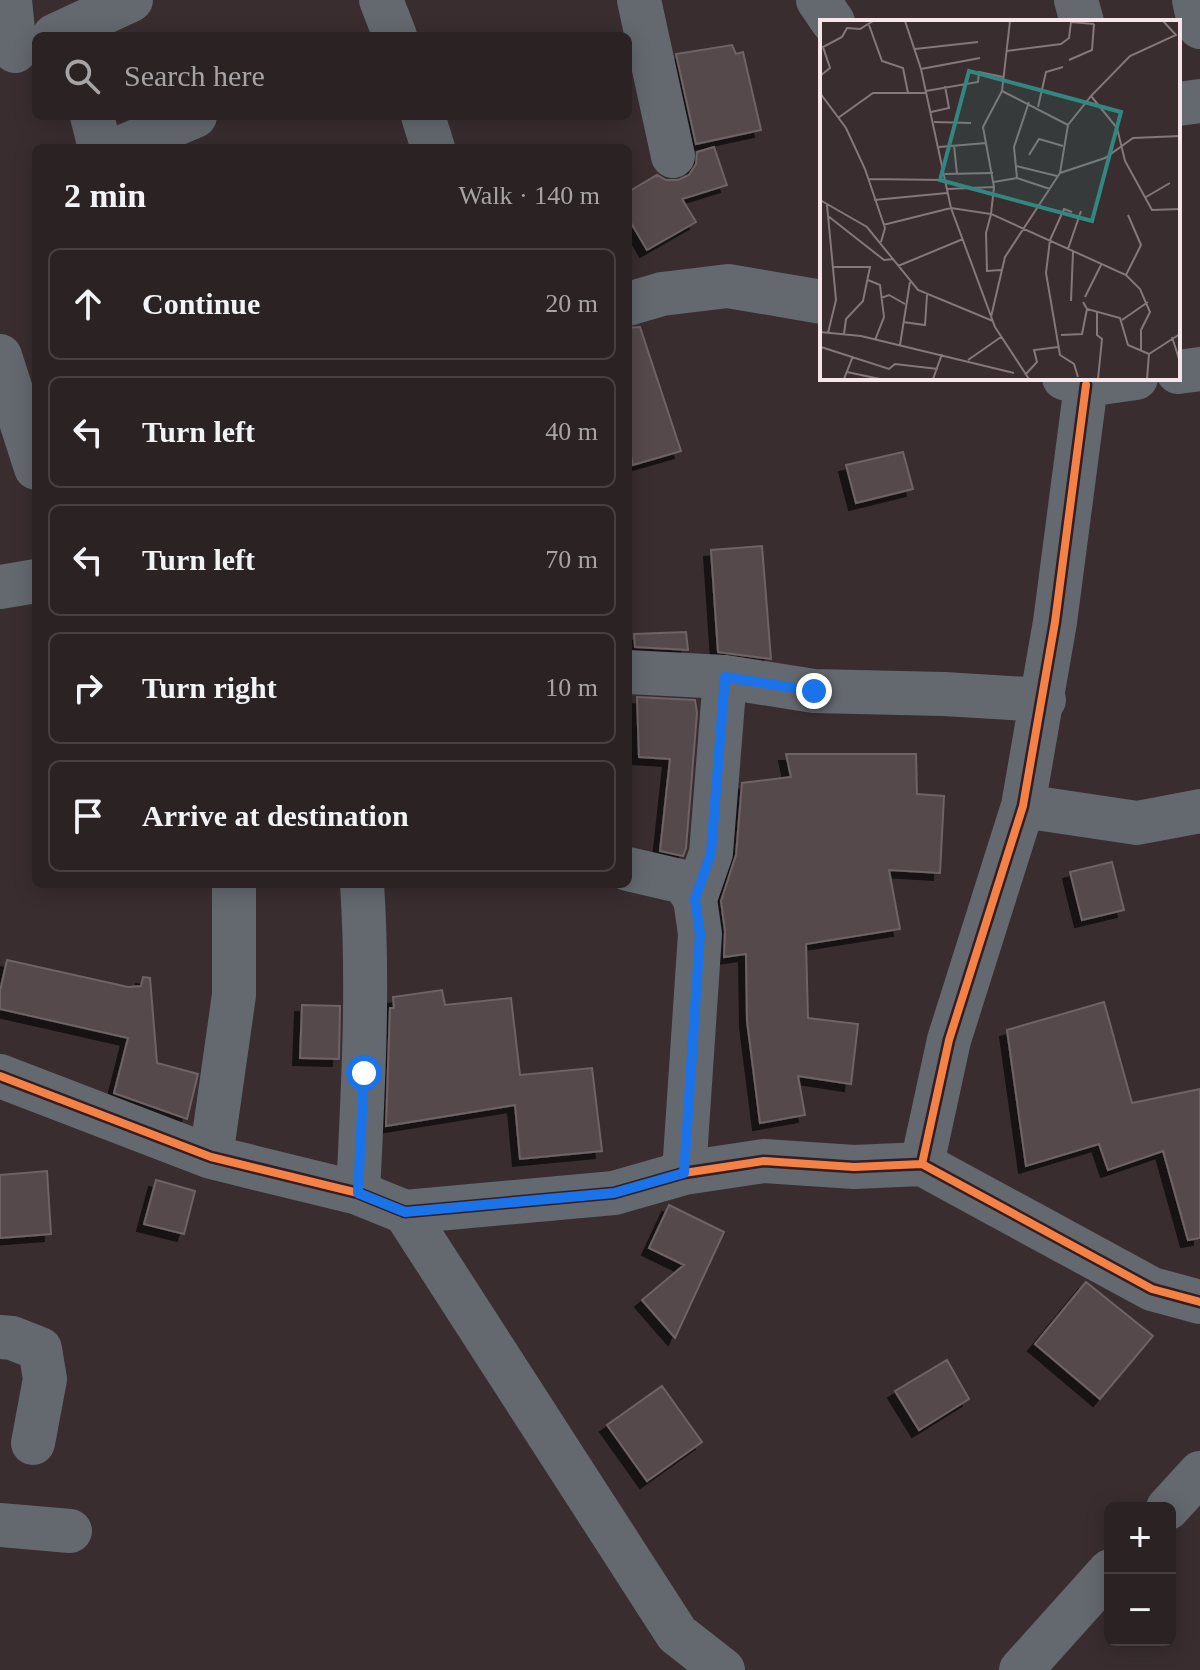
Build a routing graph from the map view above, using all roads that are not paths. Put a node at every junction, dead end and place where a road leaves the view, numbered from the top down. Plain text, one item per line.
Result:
1 (10, 0) edge
2 (131, 0) edge
3 (381, 0) edge
4 (639, 0) edge
5 (818, 0) edge
6 (1076, 0) edge
7 (1194, 0) edge
8 (832, 20) edge
9 (1081, 20) edge
10 (1200, 27) edge
11 (34, 32) edge
12 (62, 32) edge
13 (393, 32) edge
14 (1200, 101) edge
15 (1180, 104) edge
16 (93, 120) edge
17 (186, 120) edge
18 (424, 120) edge
19 (99, 144) edge
20 (129, 144) edge
21 (432, 144) edge
22 (673, 156) dead end
23 (820, 302) edge
24 (632, 303) edge
25 (0, 356) edge
26 (1200, 369) edge
27 (1180, 372) edge
28 (1095, 380) edge
29 (1075, 381) edge
30 (32, 456) edge
31 (32, 582) edge
32 (0, 587) edge
33 (632, 672) edge
34 (725, 677) junction
35 (1044, 700) junction
36 (1023, 806) junction
37 (1200, 811) edge
38 (632, 870) edge
39 (234, 888) edge
40 (362, 888) edge
41 (695, 899) junction
42 (0, 1076) edge
43 (211, 1157) junction
44 (922, 1164) junction
45 (684, 1173) junction
46 (358, 1193) junction
47 (405, 1212) junction
48 (1200, 1302) edge
49 (0, 1337) edge
50 (33, 1443) dead end
51 (1200, 1473) edge
52 (1173, 1502) edge
53 (0, 1525) edge
54 (70, 1531) dead end
55 (1107, 1574) edge
56 (723, 1670) edge
57 (1021, 1670) edge

1 - 11 street
2 - 12 street
3 - 13 street
4 - 22 street
5 - 8 street
6 - 9 street
7 - 10 street
14 - 15 street
16 - 19 street
17 - 20 street
18 - 21 street
23 - 24 street
25 - 30 street
26 - 27 street
28 - 29 street
29 - 35 street
31 - 32 street
33 - 34 street
34 - 35 street
34 - 41 street
35 - 36 street
36 - 37 street
36 - 44 street
38 - 41 street
39 - 43 street
40 - 46 street
41 - 45 street
42 - 43 street
43 - 46 street
44 - 45 street
44 - 48 street
45 - 47 street
46 - 47 street
47 - 56 street
49 - 50 street
51 - 52 street
53 - 54 street
55 - 57 street

